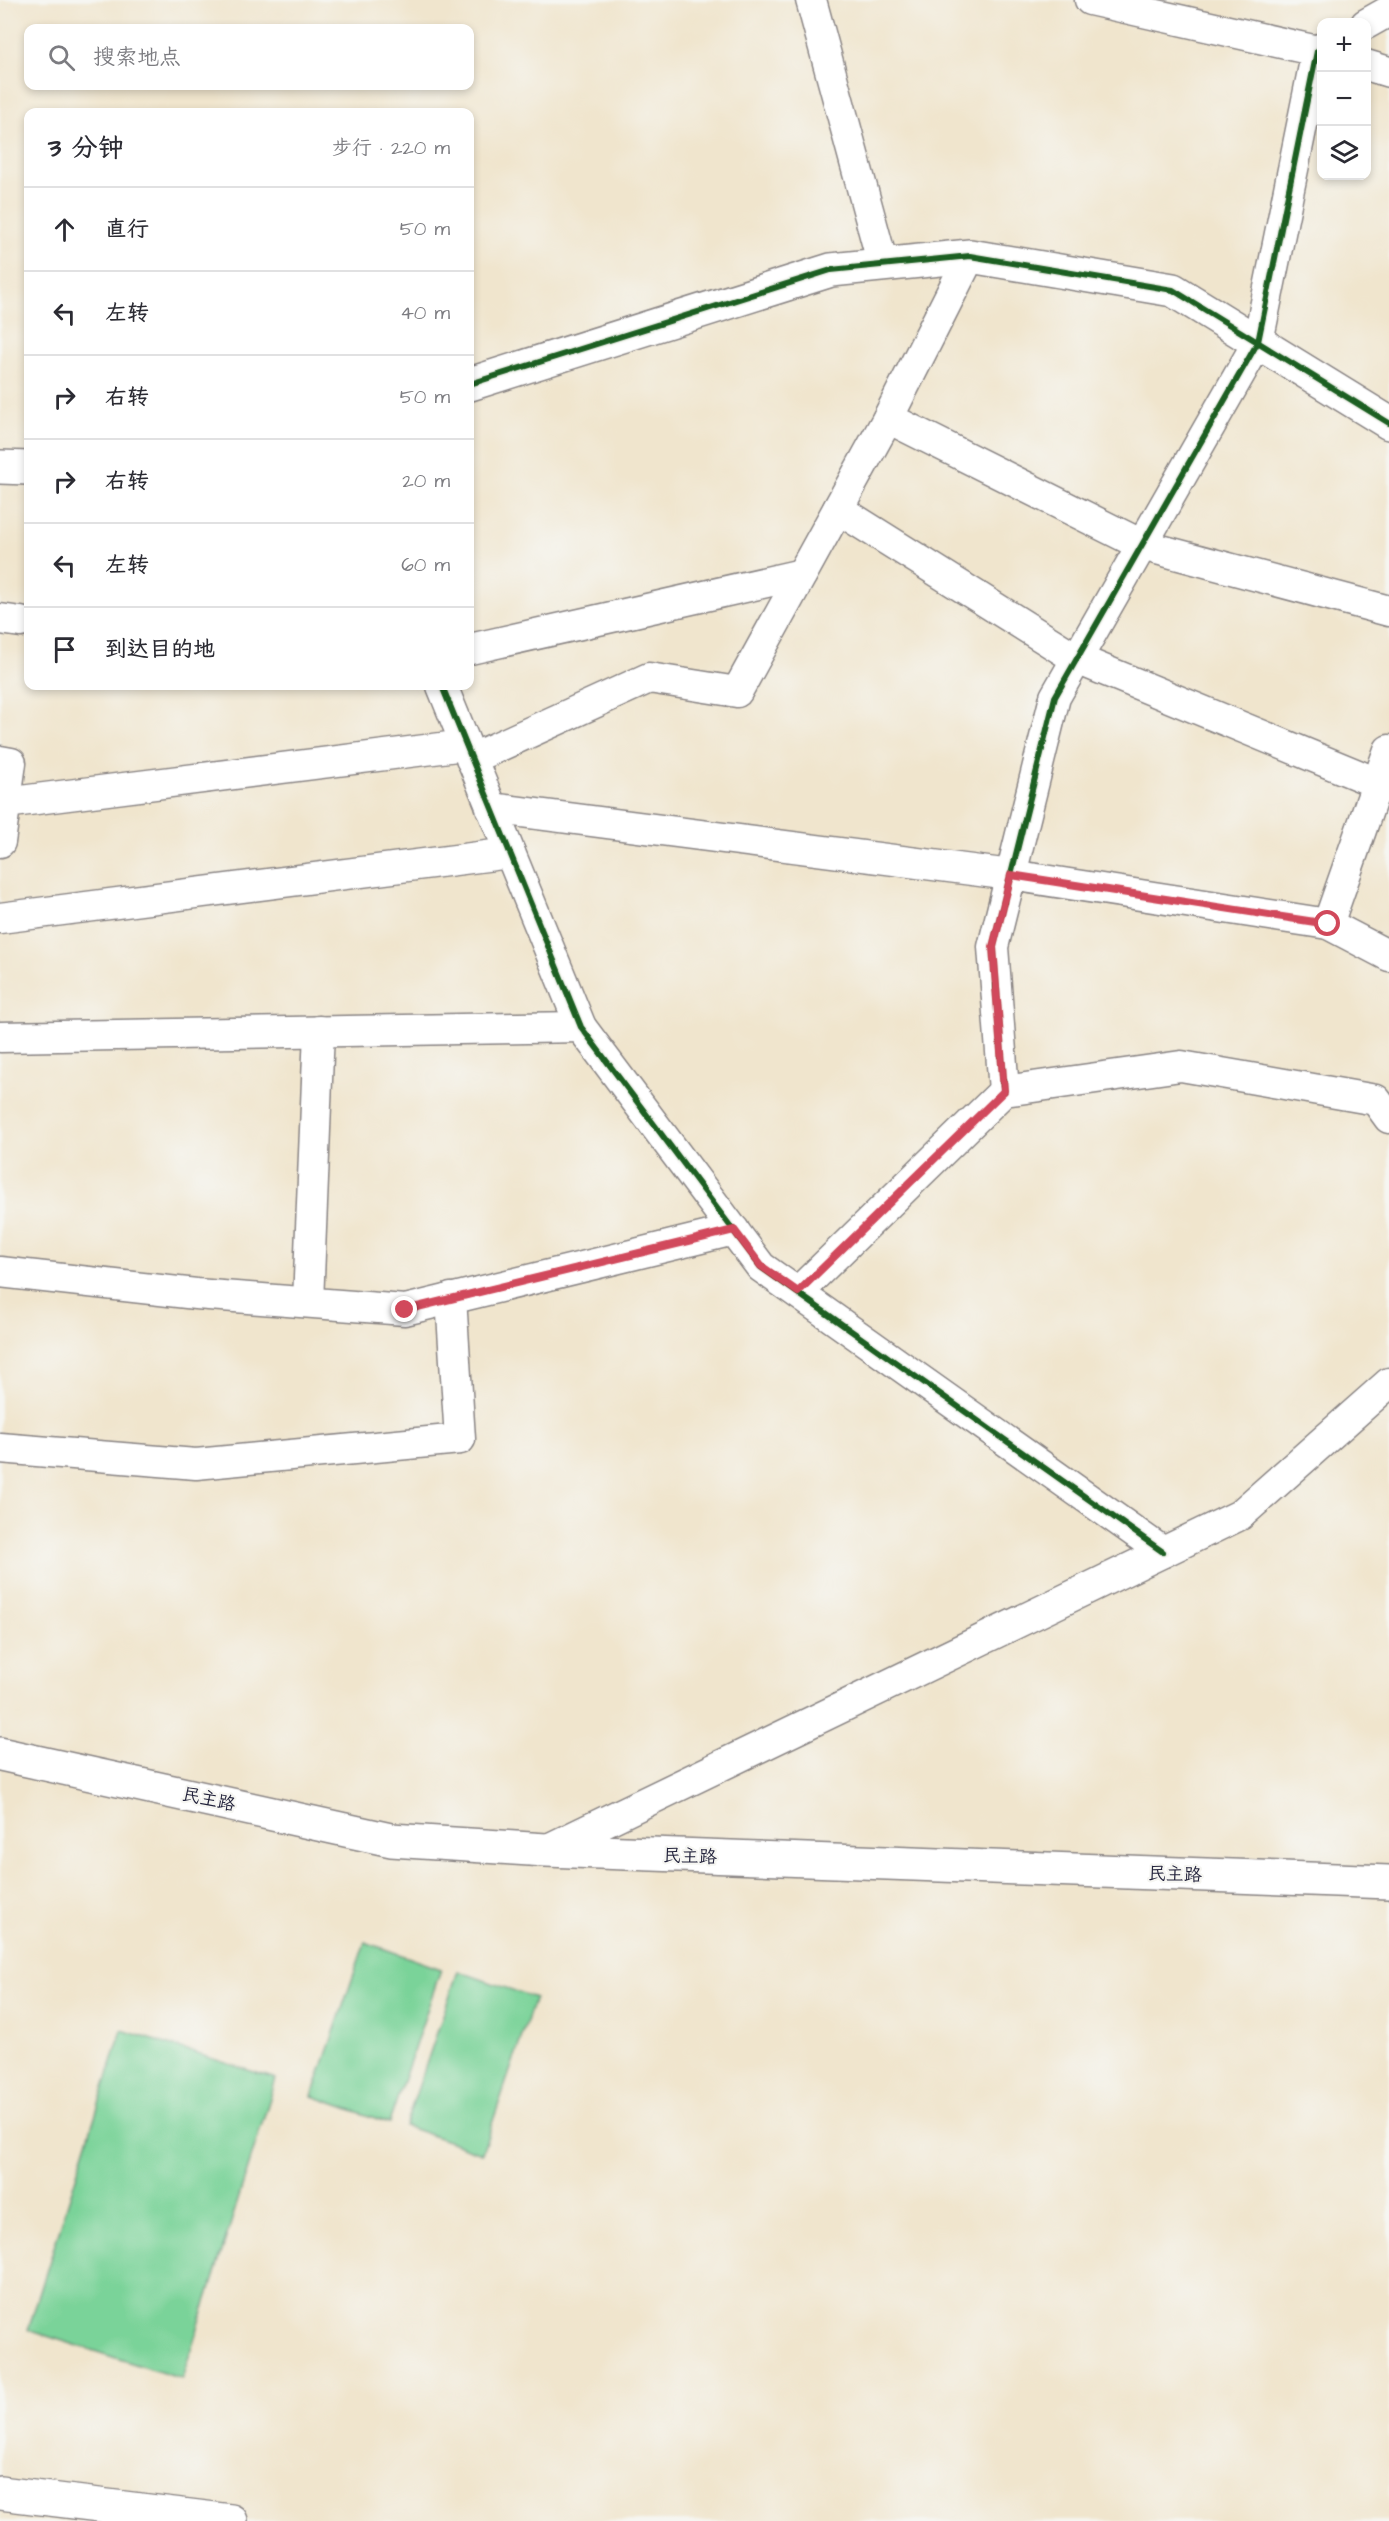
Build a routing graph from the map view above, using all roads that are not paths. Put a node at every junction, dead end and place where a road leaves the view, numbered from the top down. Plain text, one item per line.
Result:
1 (811, 0) edge
2 (1090, 0) edge
3 (1389, 11) edge
4 (1371, 21) edge
5 (1317, 49) edge
6 (1317, 64) edge
7 (1371, 67) edge
8 (1389, 72) edge
9 (970, 256) junction
10 (884, 265) junction
11 (1258, 342) junction
12 (474, 383) edge
13 (888, 418) junction
14 (1389, 423) edge
15 (0, 467) edge
16 (24, 468) edge
17 (838, 509) junction
18 (1142, 545) junction
19 (802, 574) junction
20 (1389, 611) edge
21 (474, 648) edge
22 (1077, 659) junction
23 (444, 690) edge
24 (1389, 750) edge
25 (468, 752) junction
26 (0, 761) edge
27 (1383, 785) edge
28 (5, 803) junction
29 (491, 808) junction
30 (0, 842) edge
31 (510, 853) junction
32 (1011, 875) junction
33 (0, 918) edge
34 (1328, 924) junction
35 (1389, 956) edge
36 (581, 1027) junction
37 (319, 1031) junction
38 (0, 1037) edge
39 (1004, 1091) junction
40 (1389, 1118) edge
41 (734, 1230) junction
42 (0, 1272) edge
43 (798, 1292) junction
44 (451, 1298) junction
45 (308, 1302) junction
46 (1389, 1383) edge
47 (0, 1448) edge
48 (1163, 1552) junction
49 (0, 1754) edge
50 (546, 1850) junction
51 (1389, 1882) edge
52 (0, 2493) edge
53 (231, 2521) edge

1 - 10 street
2 - 5 street
3 - 4 street
6 - 11 street
7 - 8 street
9 - 10 main road
9 - 11 main road
9 - 13 street
10 - 12 main road
11 - 14 main road
11 - 18 street
13 - 17 street
13 - 18 street
15 - 16 main road
17 - 19 street
17 - 22 street
18 - 20 street
18 - 22 street
19 - 21 street
19 - 25 street
22 - 27 street
22 - 32 street
23 - 25 street
24 - 27 street
25 - 28 street
25 - 29 street
26 - 28 street
27 - 34 street
28 - 30 street
29 - 31 street
29 - 32 street
31 - 33 street
31 - 36 street
32 - 34 street
32 - 39 street
34 - 35 street
36 - 37 street
36 - 41 street
37 - 38 street
37 - 45 street
39 - 40 street
39 - 43 street
41 - 43 street
41 - 44 street
42 - 45 street
43 - 48 street
44 - 45 street
44 - 47 street
46 - 48 street
48 - 50 street
49 - 50 main road, 民主路
50 - 51 main road, 民主路
52 - 53 main road

